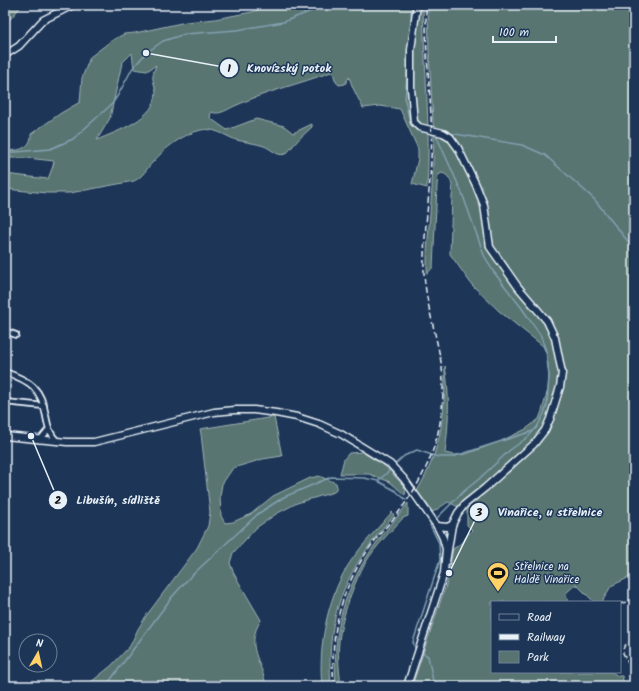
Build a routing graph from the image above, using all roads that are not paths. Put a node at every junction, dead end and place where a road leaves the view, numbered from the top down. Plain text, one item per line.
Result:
1 (72, 5) edge
2 (417, 5) edge
3 (5, 55) edge
4 (5, 332) edge
5 (16, 335) dead end
6 (5, 372) edge
7 (5, 402) edge
8 (44, 406) junction
9 (49, 429) junction
10 (5, 436) edge
11 (40, 440) junction
12 (57, 442) junction
13 (452, 524) junction
14 (436, 525) junction
15 (446, 562) junction
16 (407, 686) edge

1 - 3 street
2 - 13 street
4 - 5 street
6 - 8 street
7 - 8 street
8 - 9 street
9 - 11 street
9 - 12 street
10 - 11 street
11 - 12 street
12 - 14 street
13 - 14 street
13 - 15 street
14 - 15 street
15 - 16 street

